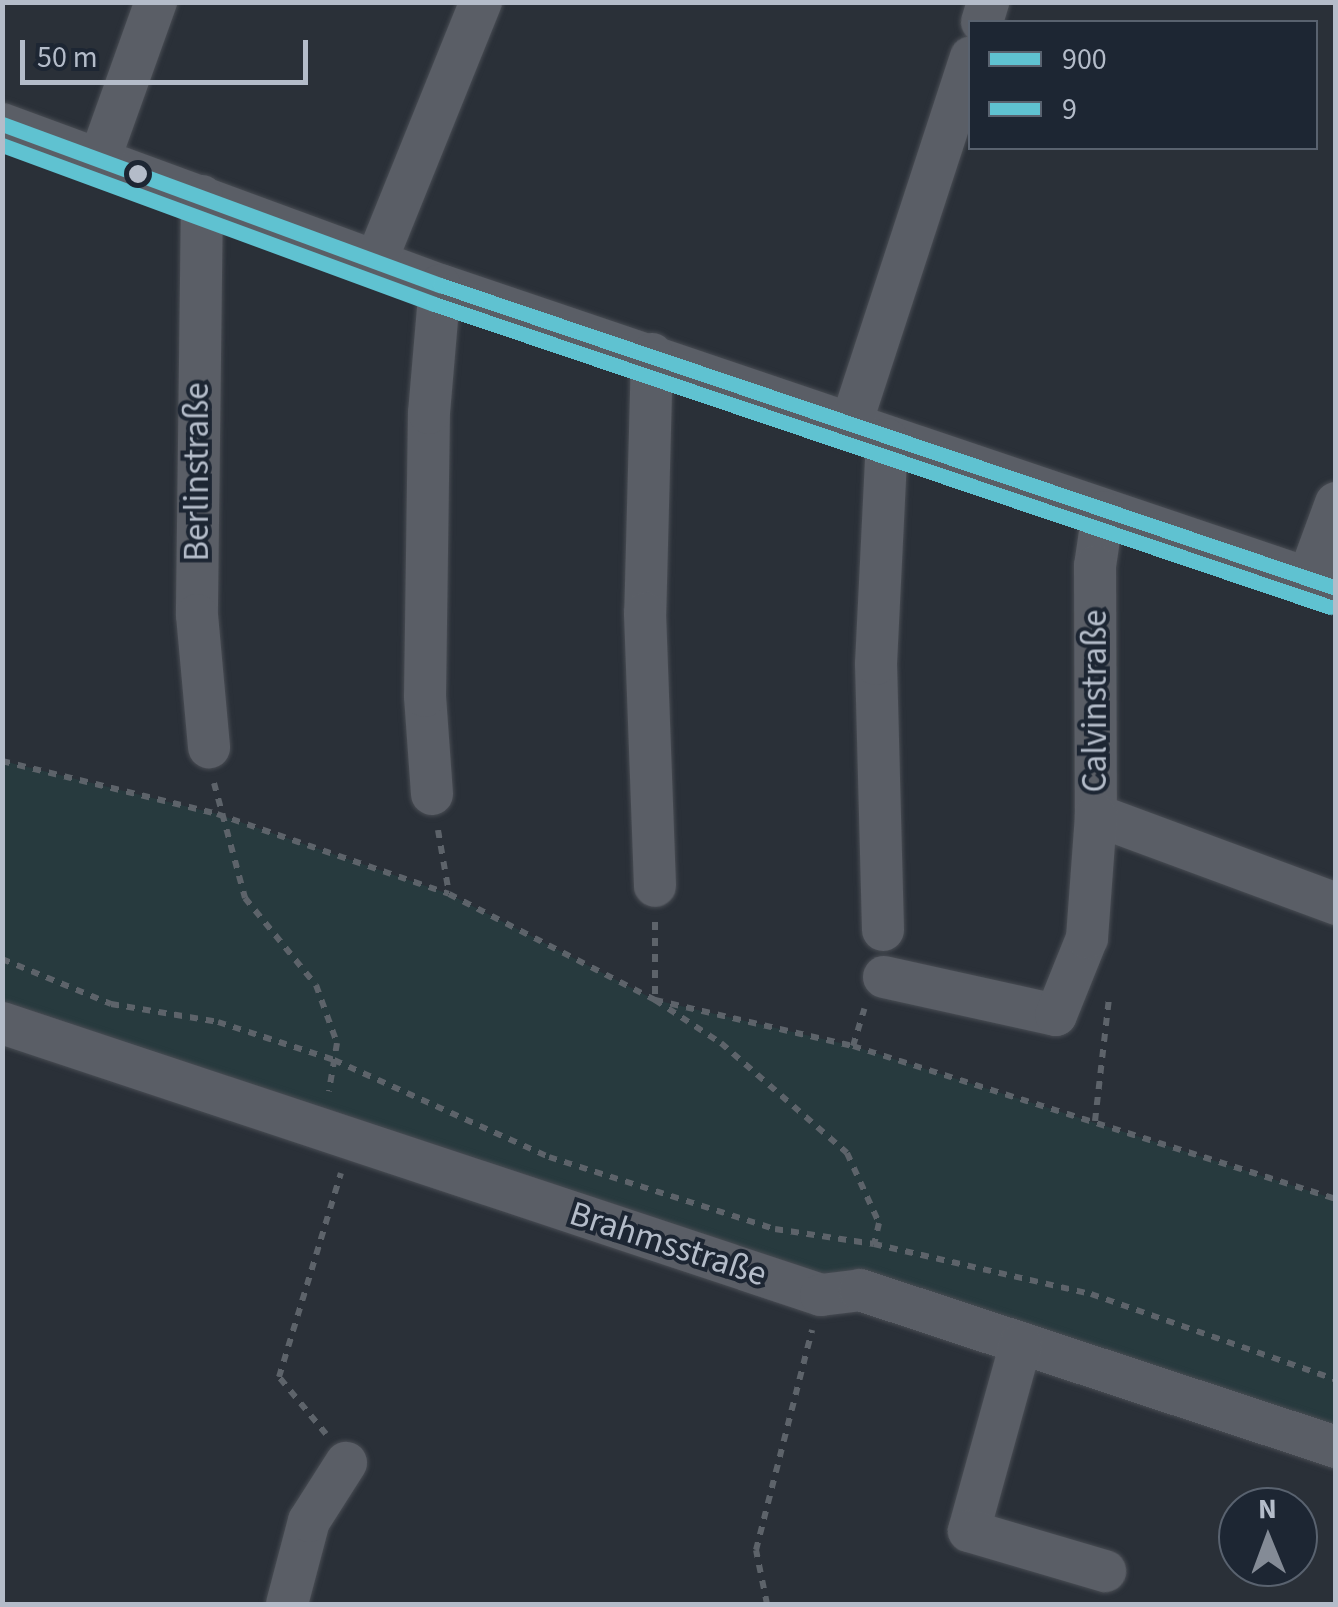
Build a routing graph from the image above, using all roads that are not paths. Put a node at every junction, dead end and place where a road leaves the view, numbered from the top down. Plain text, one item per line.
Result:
1 (156, 2) edge
2 (481, 2) edge
3 (968, 64) edge
4 (2, 124) edge
5 (100, 158) junction
6 (202, 196) junction
7 (377, 259) junction
8 (440, 285) junction
9 (652, 354) junction
10 (868, 433) junction
11 (1336, 503) edge
12 (1102, 512) junction
13 (1322, 584) edge
14 (209, 747) dead end
15 (432, 794) road end
16 (1096, 815) junction
17 (655, 886) road end
18 (1336, 904) edge
19 (882, 930) dead end
20 (884, 977) dead end
21 (2, 1023) edge
22 (1021, 1344) junction
23 (1336, 1446) edge
24 (346, 1463) road end
25 (1105, 1571) dead end
26 (287, 1604) edge

1 - 5 street
2 - 7 street
3 - 10 street
4 - 5 street
5 - 6 street
6 - 7 street
6 - 14 street, Berlinstraße
7 - 8 street
8 - 9 street
8 - 15 street
9 - 10 street
9 - 17 street
10 - 12 street
10 - 19 street
11 - 13 street
12 - 13 street
12 - 16 street, Calvinstraße
16 - 18 street, Calvinstraße
16 - 20 street
21 - 22 street, Brahmsstraße
22 - 23 street, Brahmsstraße
22 - 25 street
24 - 26 street

